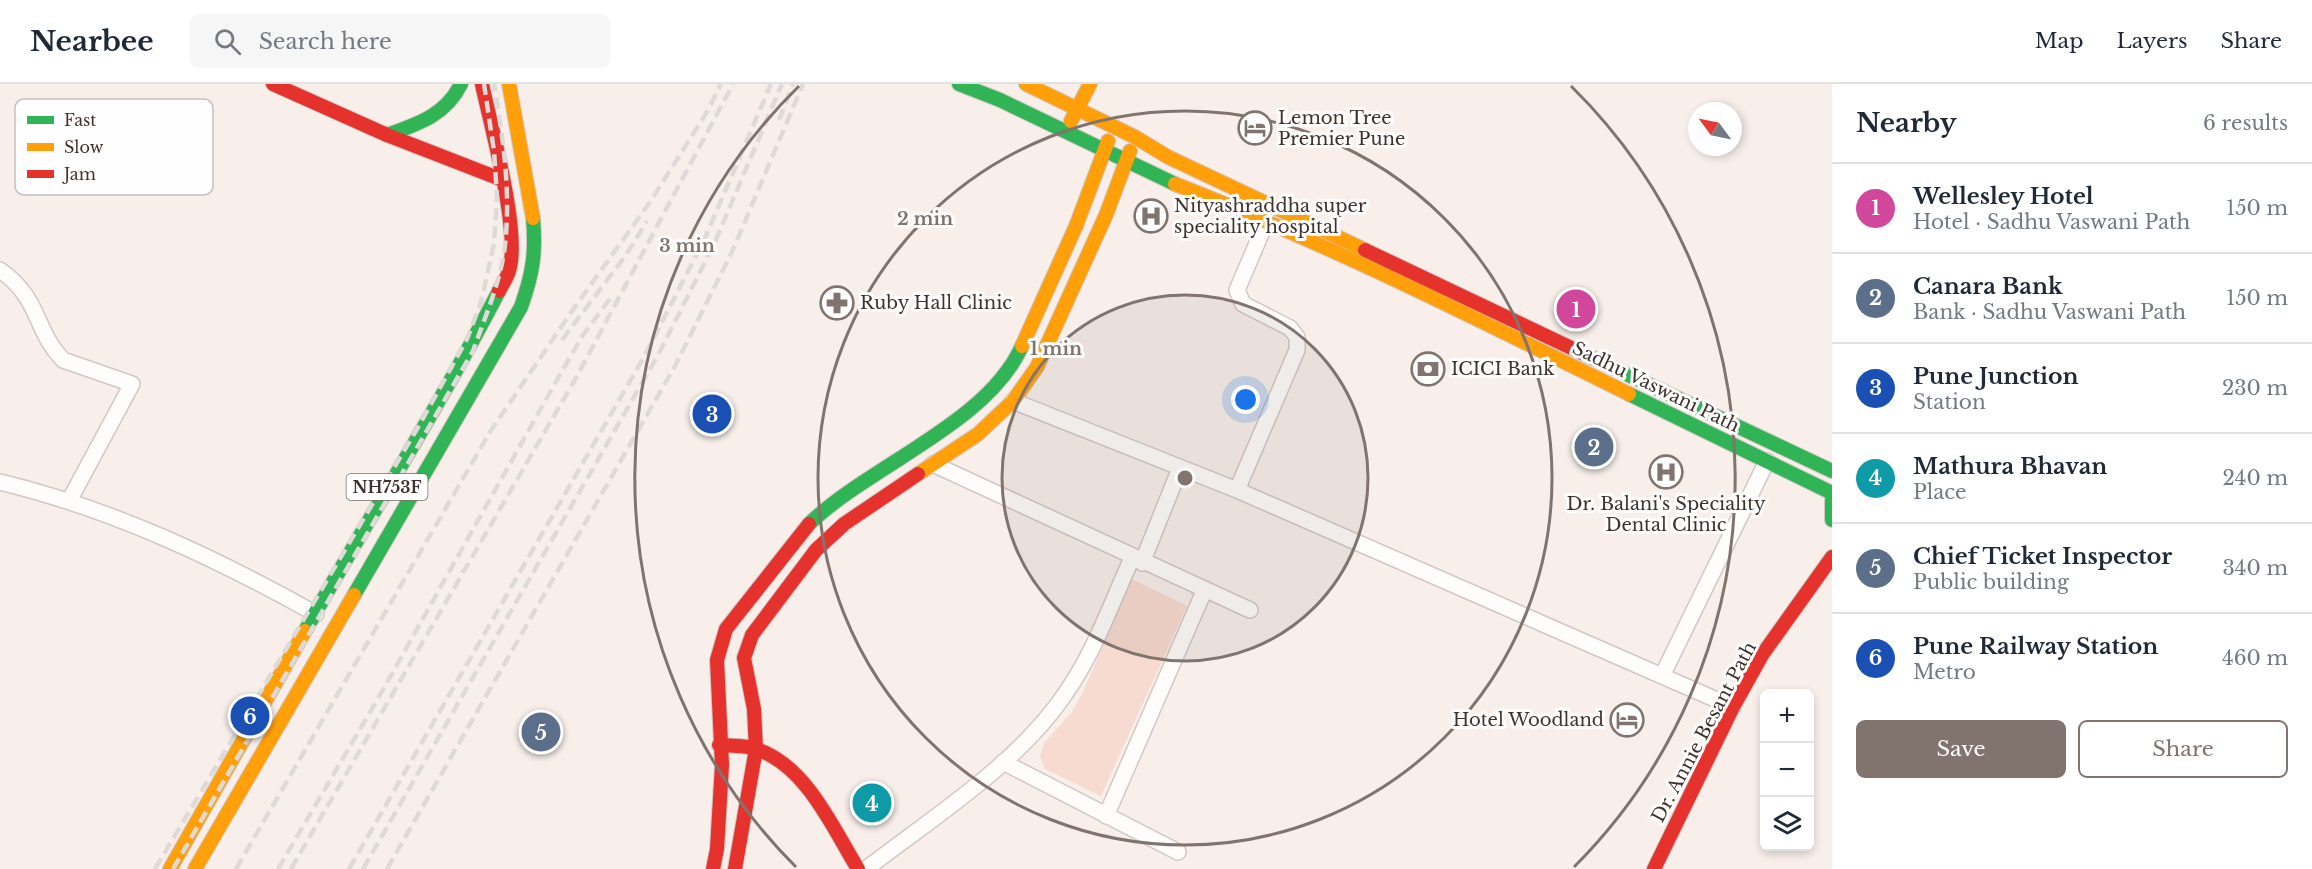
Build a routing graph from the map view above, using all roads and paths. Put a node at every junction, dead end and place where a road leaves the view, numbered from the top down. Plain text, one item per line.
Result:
1 (273, 84) edge
2 (461, 84) edge
3 (482, 84) edge
4 (509, 84) edge
5 (959, 84) edge
6 (1026, 84) edge
7 (1090, 84) edge
8 (1077, 110) junction
9 (1114, 127) junction
10 (1065, 133) junction
11 (387, 135) junction
12 (1135, 137) junction
13 (1104, 152) junction
14 (1125, 163) junction
15 (503, 180) junction
16 (1267, 220) junction
17 (0, 270) edge
18 (1013, 401) junction
19 (1767, 461) junction
20 (933, 464) junction
21 (1180, 468) junction
22 (1832, 471) edge
23 (0, 482) edge
24 (1237, 490) junction
25 (1832, 493) edge
26 (1832, 500) edge
27 (69, 501) junction
28 (1832, 519) edge
29 (1832, 556) edge
30 (1137, 560) junction
31 (1205, 589) junction
32 (1250, 610) dead end
33 (316, 614) junction
34 (1662, 676) junction
35 (1733, 707) junction
36 (719, 745) junction
37 (756, 749) junction
38 (1003, 762) junction
39 (1106, 816) junction
40 (1178, 852) dead end
41 (170, 869) edge
42 (195, 869) edge
43 (713, 869) edge
44 (735, 869) edge
45 (858, 869) edge
46 (866, 869) edge
47 (1654, 869) edge

1 - 11 main road
2 - 11 main road
3 - 15 main road, NH753F
4 - 42 main road, NH753F
5 - 10 main road, Sadhu Vaswani Path
6 - 8 main road
7 - 8 main road
8 - 9 main road
8 - 10 main road
9 - 12 main road
9 - 13 main road
10 - 13 main road, Sadhu Vaswani Path
11 - 15 main road
12 - 14 main road
12 - 22 main road
13 - 14 main road, Sadhu Vaswani Path
13 - 36 main road
14 - 16 main road, Sadhu Vaswani Path
14 - 18 main road
15 - 33 main road, NH753F
16 - 19 main road, Sadhu Vaswani Path
16 - 24 street
17 - 27 street
18 - 20 main road
18 - 21 street
19 - 25 main road, Sadhu Vaswani Path
19 - 34 street
20 - 30 street
20 - 37 main road
21 - 24 street
21 - 30 street
23 - 27 street
24 - 34 street
26 - 28 main road
27 - 33 street
29 - 35 main road, Dr. Annie Besant Path
30 - 31 street
30 - 38 street
31 - 32 street
31 - 39 street
33 - 41 main road, NH753F
34 - 35 street
35 - 47 main road, Dr. Annie Besant Path
36 - 37 main road
36 - 43 main road
37 - 44 main road
37 - 45 main road
38 - 39 street
38 - 46 street
39 - 40 street

